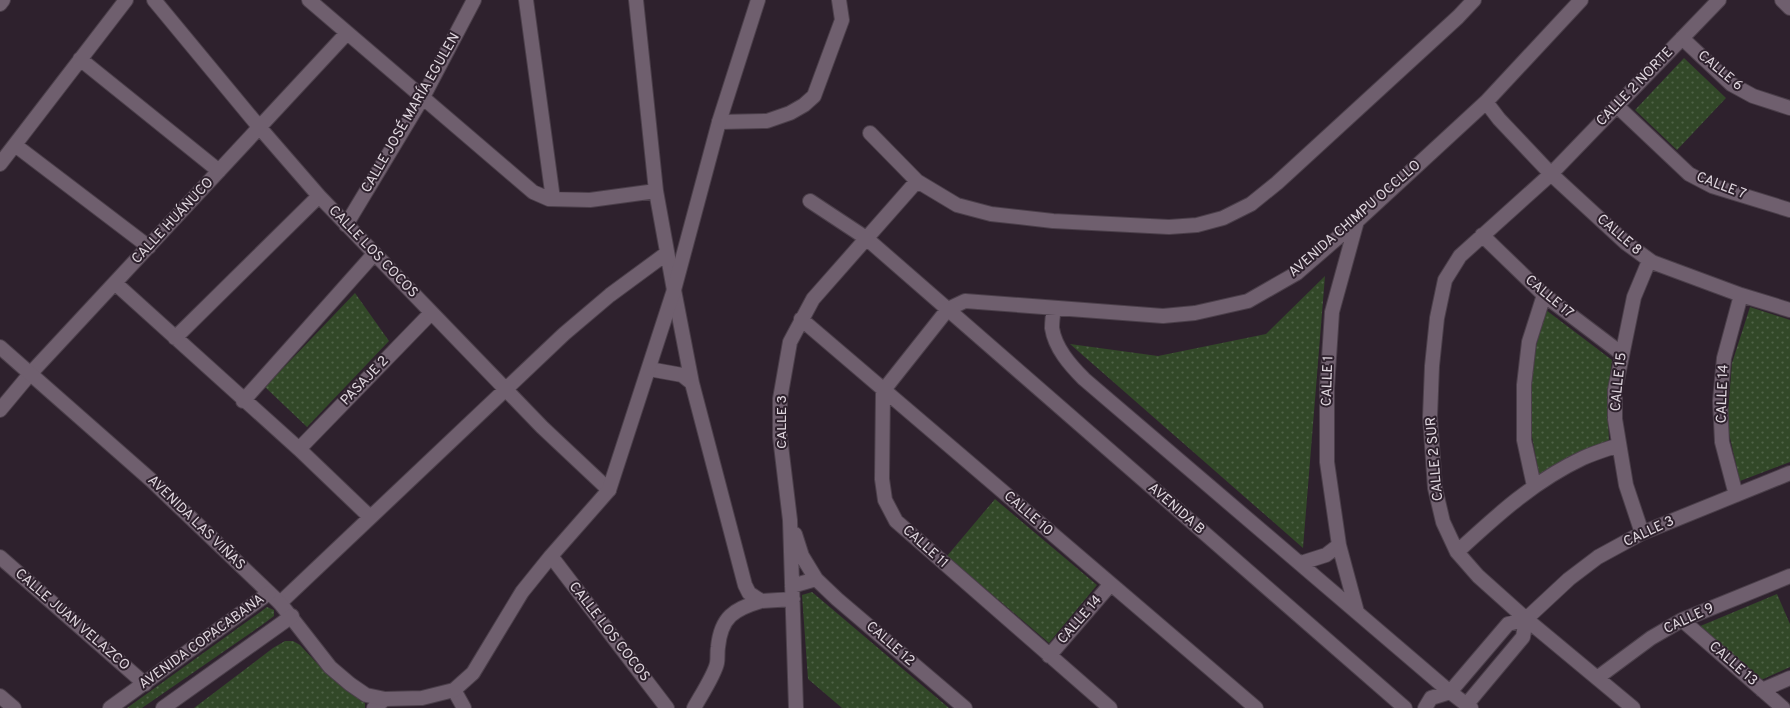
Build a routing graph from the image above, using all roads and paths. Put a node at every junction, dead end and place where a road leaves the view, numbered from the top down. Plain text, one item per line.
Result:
1 (3, 0) edge
2 (126, 0) edge
3 (154, 0) edge
4 (309, 0) edge
5 (474, 0) edge
6 (526, 0) edge
7 (636, 0) edge
8 (758, 0) edge
9 (839, 0) edge
10 (1474, 0) edge
11 (1581, 0) edge
12 (1719, 0) edge
13 (1782, 0) edge
14 (0, 4) edge
15 (324, 5) edge
16 (1790, 8) edge
17 (347, 33) junction
18 (1682, 38) junction
19 (80, 59) junction
20 (423, 97) junction
21 (1486, 102) junction
22 (1617, 106) junction
23 (1790, 108) edge
24 (720, 122) junction
25 (260, 128) junction
26 (870, 134) dead end
27 (15, 145) junction
28 (0, 164) edge
29 (219, 171) junction
30 (1551, 174) junction
31 (918, 181) junction
32 (656, 191) junction
33 (319, 196) junction
34 (553, 199) junction
35 (810, 201) dead end
36 (1790, 210) edge
37 (1357, 220) junction
38 (346, 225) junction
39 (1482, 235) junction
40 (866, 238) junction
41 (149, 247) junction
42 (667, 253) junction
43 (374, 254) junction
44 (1649, 261) junction
45 (114, 284) junction
46 (674, 290) junction
47 (1544, 295) junction
48 (1741, 295) junction
49 (1054, 308) junction
50 (948, 309) junction
51 (1790, 310) edge
52 (431, 312) junction
53 (801, 319) junction
54 (175, 338) junction
55 (0, 347) edge
56 (1622, 354) junction
57 (648, 369) junction
58 (30, 374) junction
59 (692, 383) junction
60 (505, 389) junction
61 (883, 391) junction
62 (243, 401) junction
63 (0, 410) edge
64 (1619, 445) junction
65 (299, 449) junction
66 (1790, 473) edge
67 (1534, 486) junction
68 (608, 490) junction
69 (1736, 495) junction
70 (370, 517) junction
71 (790, 520) junction
72 (1642, 533) junction
73 (1339, 545) junction
74 (1457, 552) junction
75 (551, 556) junction
76 (0, 557) edge
77 (1301, 563) junction
78 (1790, 576) edge
79 (816, 579) junction
80 (1110, 585) junction
81 (792, 592) junction
82 (269, 593) junction
83 (761, 601) junction
84 (280, 603) junction
85 (1357, 612) junction
86 (292, 616) junction
87 (1526, 619) junction
88 (1682, 620) junction
89 (1050, 656) junction
90 (1598, 678) junction
91 (1790, 678) edge
92 (145, 684) junction
93 (454, 690) junction
94 (1762, 690) junction
95 (1450, 692) junction
96 (0, 696) edge
97 (385, 698) junction
98 (1468, 707) edge
99 (14, 708) edge
100 (110, 708) edge
101 (163, 708) edge
102 (374, 708) edge
103 (464, 708) edge
104 (667, 708) edge
105 (694, 708) edge
106 (796, 708) edge
107 (965, 708) edge
108 (1110, 708) edge
109 (1256, 708) edge
110 (1405, 708) edge
111 (1425, 708) edge
112 (1633, 708) edge
113 (1783, 708) edge

1 - 14 street
2 - 19 street
3 - 25 street, CALLE LOS COCOS
4 - 15 street
5 - 20 street, CALLE JOSÉ MARÍA EGULEN
6 - 34 street
7 - 32 street
8 - 24 street
9 - 24 street
10 - 31 street
11 - 21 street, AVENIDA CHIMPU OCCLLO
12 - 18 street, CALLE 2 NORTE
13 - 16 street
15 - 17 street
17 - 20 street
17 - 25 street, CALLE HUÁNUCO
18 - 22 street, CALLE 2 NORTE
18 - 23 street, CALLE 6
19 - 27 street
19 - 29 street
20 - 34 street
20 - 38 street, CALLE JOSÉ MARÍA EGULEN
21 - 30 street, CALLE 8
21 - 37 street, AVENIDA CHIMPU OCCLLO
22 - 30 street, CALLE 2 NORTE
22 - 36 street, CALLE 7
24 - 46 street
25 - 29 street, CALLE HUÁNUCO
25 - 33 street, CALLE LOS COCOS
26 - 31 street
27 - 28 street
27 - 41 street
29 - 41 street, CALLE HUÁNUCO
30 - 39 street, CALLE 2 SUR
30 - 44 street, CALLE 8
31 - 40 street, CALLE 3
32 - 34 street
32 - 42 street
33 - 38 street, CALLE LOS COCOS
33 - 54 street
35 - 40 street
37 - 49 street, AVENIDA CHIMPU OCCLLO
37 - 73 street, CALLE 1
38 - 43 street, CALLE LOS COCOS
39 - 47 street, CALLE 17
39 - 74 street, CALLE 2 SUR
40 - 50 street
40 - 53 street, CALLE 3
41 - 45 street, CALLE HUÁNUCO
42 - 46 street
42 - 60 street
43 - 52 street, CALLE LOS COCOS
43 - 62 street
44 - 48 street, CALLE 8
44 - 56 street, CALLE 15
45 - 54 street
45 - 58 street, CALLE HUÁNUCO
46 - 57 street
46 - 59 street
47 - 56 street, CALLE 17
47 - 67 street
48 - 51 street, CALLE 8
48 - 69 street, CALLE 14
49 - 50 street, AVENIDA CHIMPU OCCLLO
49 - 77 street
50 - 61 street
50 - 110 street, AVENIDA B
52 - 60 street, CALLE LOS COCOS
52 - 65 street, PASAJE 2
53 - 61 street, CALLE 10
53 - 71 street, CALLE 3
54 - 62 street
55 - 58 street, AVENIDA LAS VIÑAS
56 - 64 street, CALLE 15
57 - 59 street
57 - 68 street
58 - 63 street, CALLE HUÁNUCO
58 - 82 street, AVENIDA LAS VIÑAS
59 - 83 street
60 - 68 street, CALLE LOS COCOS
60 - 70 street
61 - 80 street, CALLE 10
61 - 89 street, CALLE 11
62 - 65 street
64 - 67 street
64 - 72 street, CALLE 15
65 - 70 street
66 - 69 street, CALLE 3
67 - 74 street
68 - 75 street
69 - 72 street, CALLE 3
70 - 84 street
71 - 79 street, CALLE 12
71 - 81 street, CALLE 3
72 - 87 street, CALLE 3
73 - 77 street
73 - 85 street, CALLE 1
74 - 87 street, CALLE 2 SUR
75 - 93 street
75 - 104 street, CALLE LOS COCOS
76 - 92 street, CALLE JUAN VELAZCO
77 - 85 street
78 - 88 street, CALLE 9
79 - 81 street
79 - 107 street, CALLE 12
80 - 89 street, CALLE 14
80 - 109 street, CALLE 10
81 - 83 street
81 - 106 street, CALLE 3
82 - 84 street, AVENIDA LAS VIÑAS
82 - 92 street, AVENIDA COPACABANA
83 - 105 street
84 - 86 street, AVENIDA LAS VIÑAS
85 - 95 street
86 - 97 street, AVENIDA LAS VIÑAS
86 - 101 street
87 - 90 street, CALLE 2 SUR
87 - 95 street, CALLE 3
87 - 98 street, CALLE 3
88 - 90 street, CALLE 9
88 - 94 street, CALLE 13
89 - 108 street, CALLE 11
90 - 112 street, CALLE 2 SUR
91 - 94 street
92 - 100 street, AVENIDA COPACABANA
93 - 97 street, AVENIDA LAS VIÑAS
93 - 103 street
94 - 113 street, CALLE 13
95 - 98 street
95 - 111 street, CALLE 3
96 - 99 street
97 - 102 street

